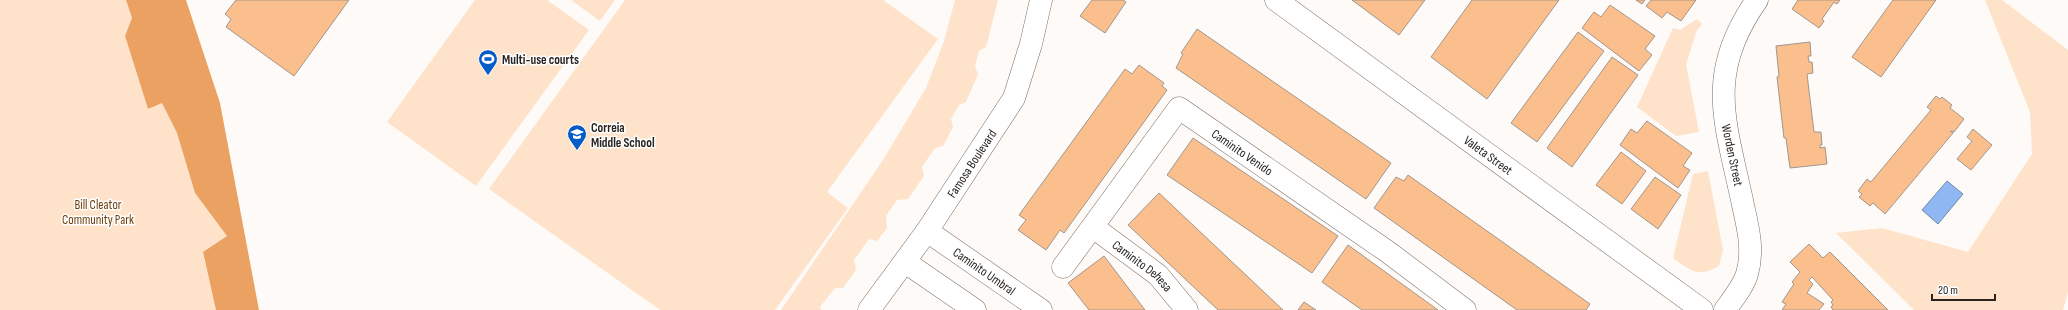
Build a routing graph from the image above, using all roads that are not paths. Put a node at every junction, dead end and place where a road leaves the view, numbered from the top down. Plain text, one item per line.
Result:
1 (1041, 0) edge
2 (1276, 0) edge
3 (1757, 0) edge
4 (1093, 227) junction
5 (927, 232) junction
6 (905, 262) junction
7 (1063, 267) dead end
8 (869, 310) edge
9 (975, 310) edge
10 (1041, 310) edge
11 (1187, 310) edge
12 (1465, 310) edge
13 (1702, 310) edge
14 (1725, 310) edge

1 - 5 street, Famosa Boulevard
2 - 13 street, Valeta Street
3 - 14 street, Worden Street
4 - 7 street, Caminito Venido
4 - 11 street, Caminito Dehesa
4 - 12 street, Caminito Venido
5 - 6 street, Famosa Boulevard
5 - 10 street, Caminito Umbral
6 - 8 street, Famosa Boulevard
6 - 9 street

